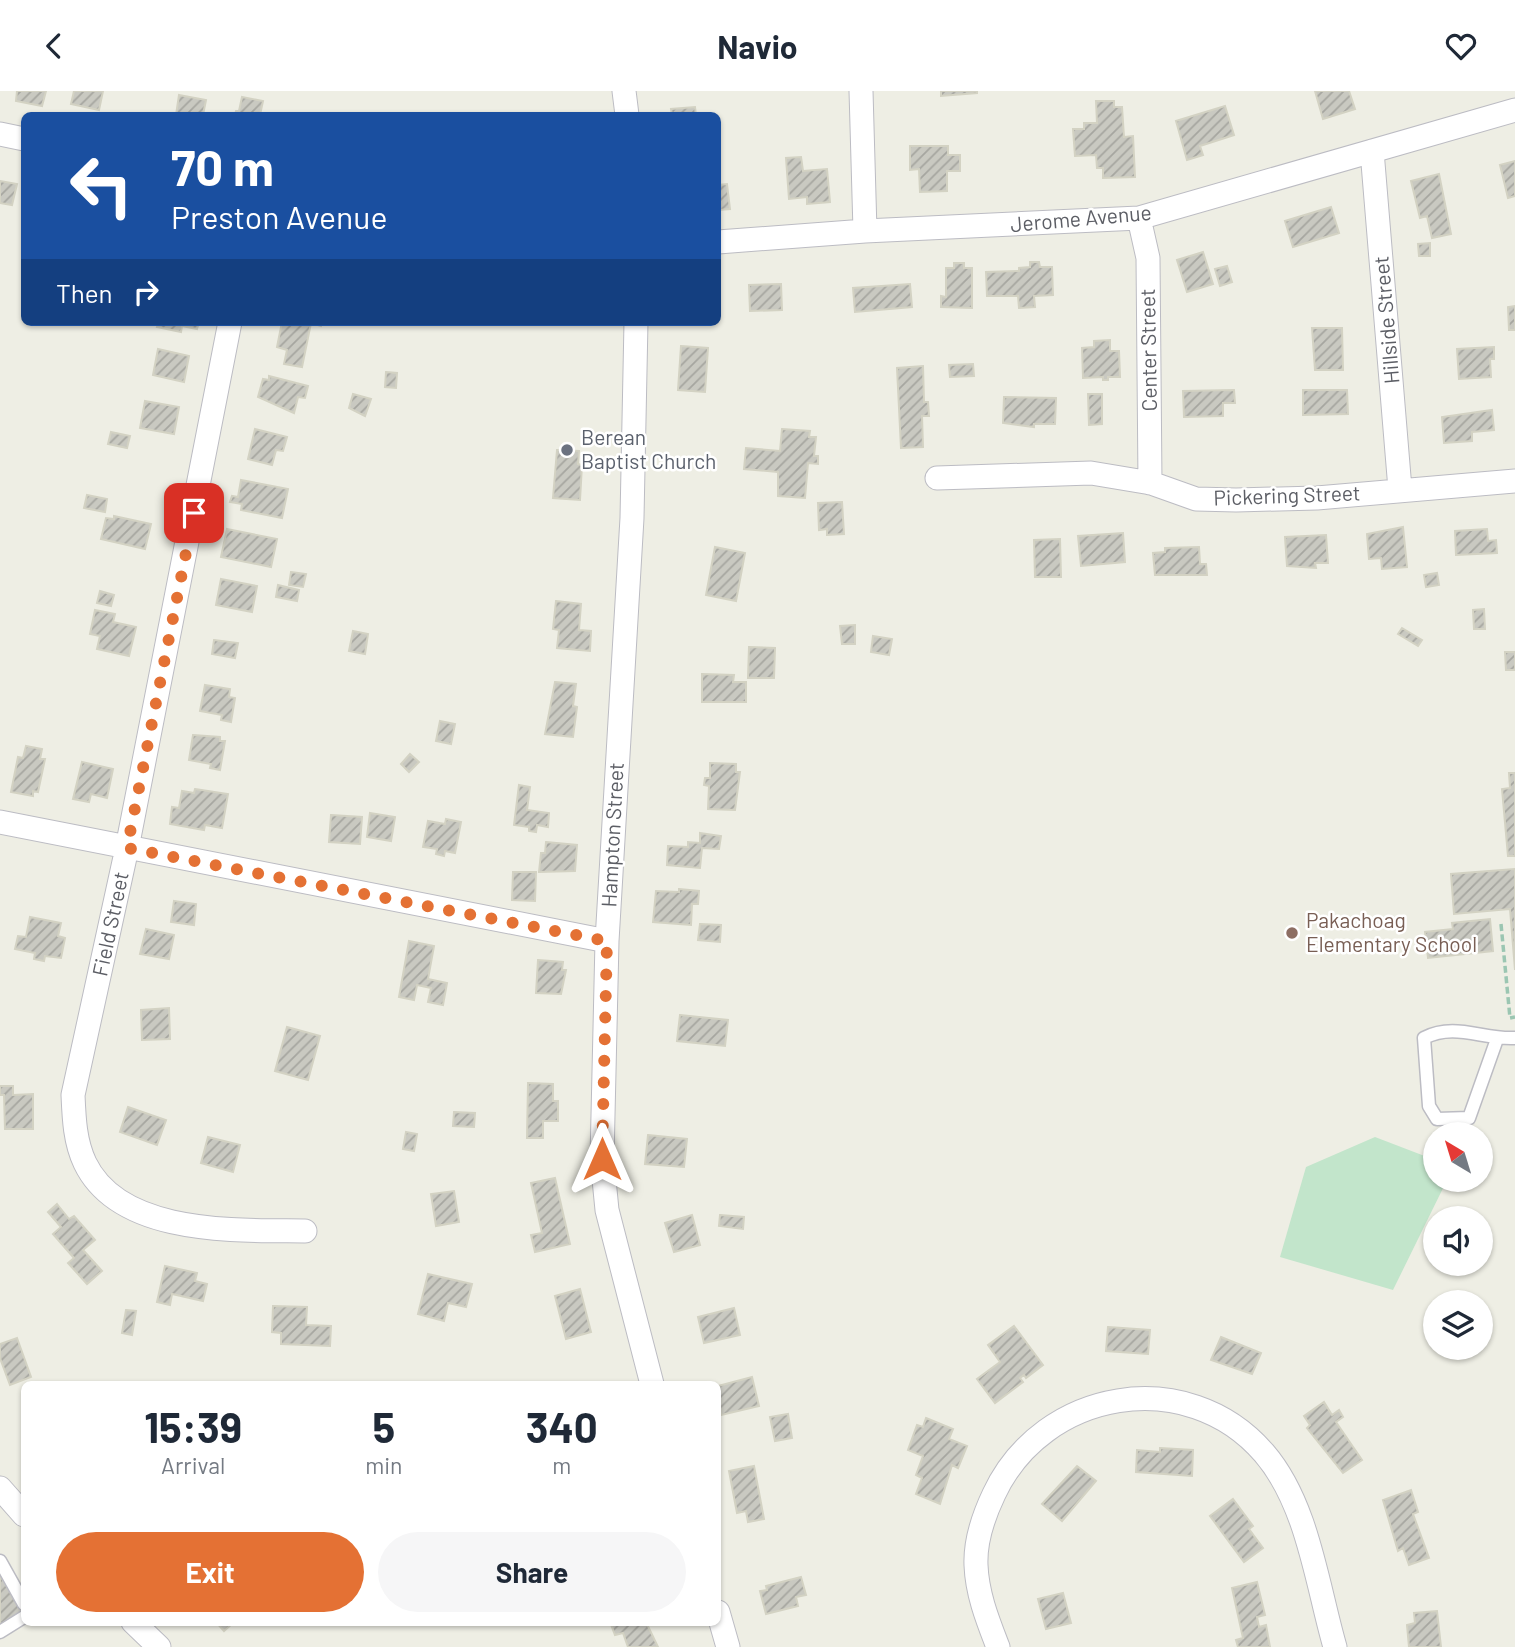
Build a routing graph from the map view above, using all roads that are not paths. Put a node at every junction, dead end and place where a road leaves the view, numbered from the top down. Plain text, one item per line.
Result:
1 (624, 91) edge
2 (861, 91) edge
3 (1515, 110) edge
4 (627, 112) edge
5 (0, 134) edge
6 (21, 138) edge
7 (1372, 151) junction
8 (1139, 218) junction
9 (865, 231) junction
10 (721, 242) edge
11 (229, 326) edge
12 (636, 326) edge
13 (937, 478) dead end
14 (1515, 481) edge
15 (1150, 483) junction
16 (1400, 489) junction
17 (0, 823) edge
18 (127, 848) junction
19 (607, 941) junction
20 (1515, 1038) edge
21 (1497, 1039) junction
22 (305, 1231) dead end
23 (651, 1381) edge
24 (0, 1488) edge
25 (21, 1512) edge
26 (0, 1561) edge
27 (21, 1599) edge
28 (21, 1620) edge
29 (721, 1622) edge
30 (137, 1626) edge
31 (0, 1632) edge
32 (159, 1647) edge
33 (728, 1647) edge
34 (998, 1647) edge
35 (1335, 1647) edge

1 - 4 street
2 - 9 street
3 - 7 street, Jerome Avenue
5 - 6 street
7 - 8 street, Jerome Avenue
7 - 16 street, Hillside Street
8 - 9 street, Jerome Avenue
8 - 15 street, Center Street
9 - 10 street, Jerome Avenue
11 - 18 street, Field Street
12 - 19 street, Hampton Street
13 - 15 street, Pickering Street
14 - 16 street, Pickering Street
15 - 16 street, Pickering Street
17 - 18 street
18 - 19 street
18 - 22 street, Field Street
19 - 23 street, Hampton Street
20 - 21 lane
21 - 21 lane
24 - 25 street
26 - 27 lane
28 - 31 lane
29 - 33 street
30 - 32 street
34 - 35 street

